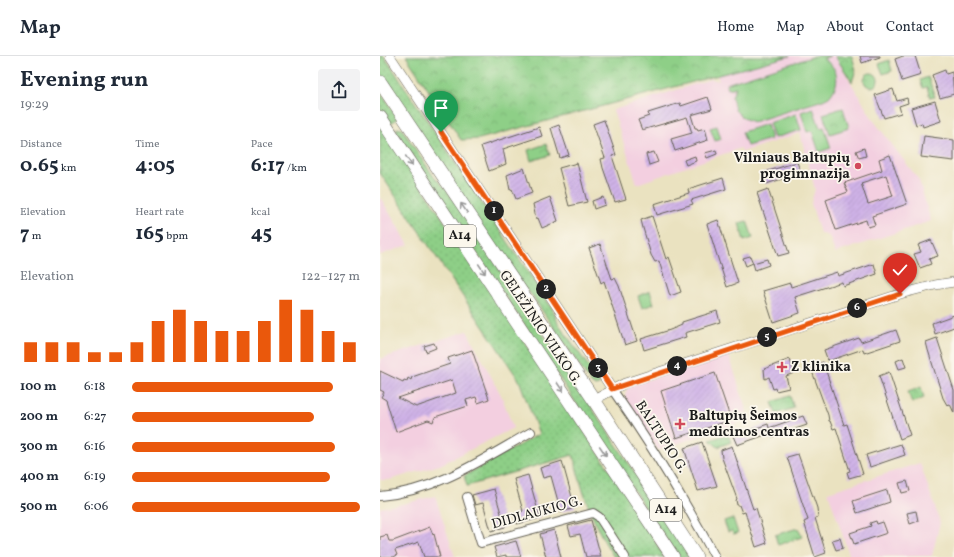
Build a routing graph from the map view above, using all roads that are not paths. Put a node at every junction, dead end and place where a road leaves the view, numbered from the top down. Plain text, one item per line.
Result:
1 (390, 56) edge
2 (380, 82) edge
3 (380, 117) edge
4 (410, 128) junction
5 (393, 137) junction
6 (954, 282) edge
7 (612, 389) junction
8 (594, 400) junction
9 (531, 432) dead end
10 (380, 496) edge
11 (467, 497) dead end
12 (625, 557) edge
13 (673, 557) edge
14 (696, 557) edge
15 (715, 557) edge

1 - 7 street, BALTUPIO G.
2 - 4 highway, GELEŽINIO VILKO G. / A14
3 - 5 highway, GELEŽINIO VILKO G. / A14
4 - 5 highway
8 -> 4 highway, GELEŽINIO VILKO G. / A14
5 -> 13 highway, GELEŽINIO VILKO G. / A14
6 - 7 street
7 - 8 street
7 - 15 street, BALTUPIO G.
8 - 14 highway, GELEŽINIO VILKO G. / A14
9 - 10 street
11 - 12 street, DIDLAUKIO G.

